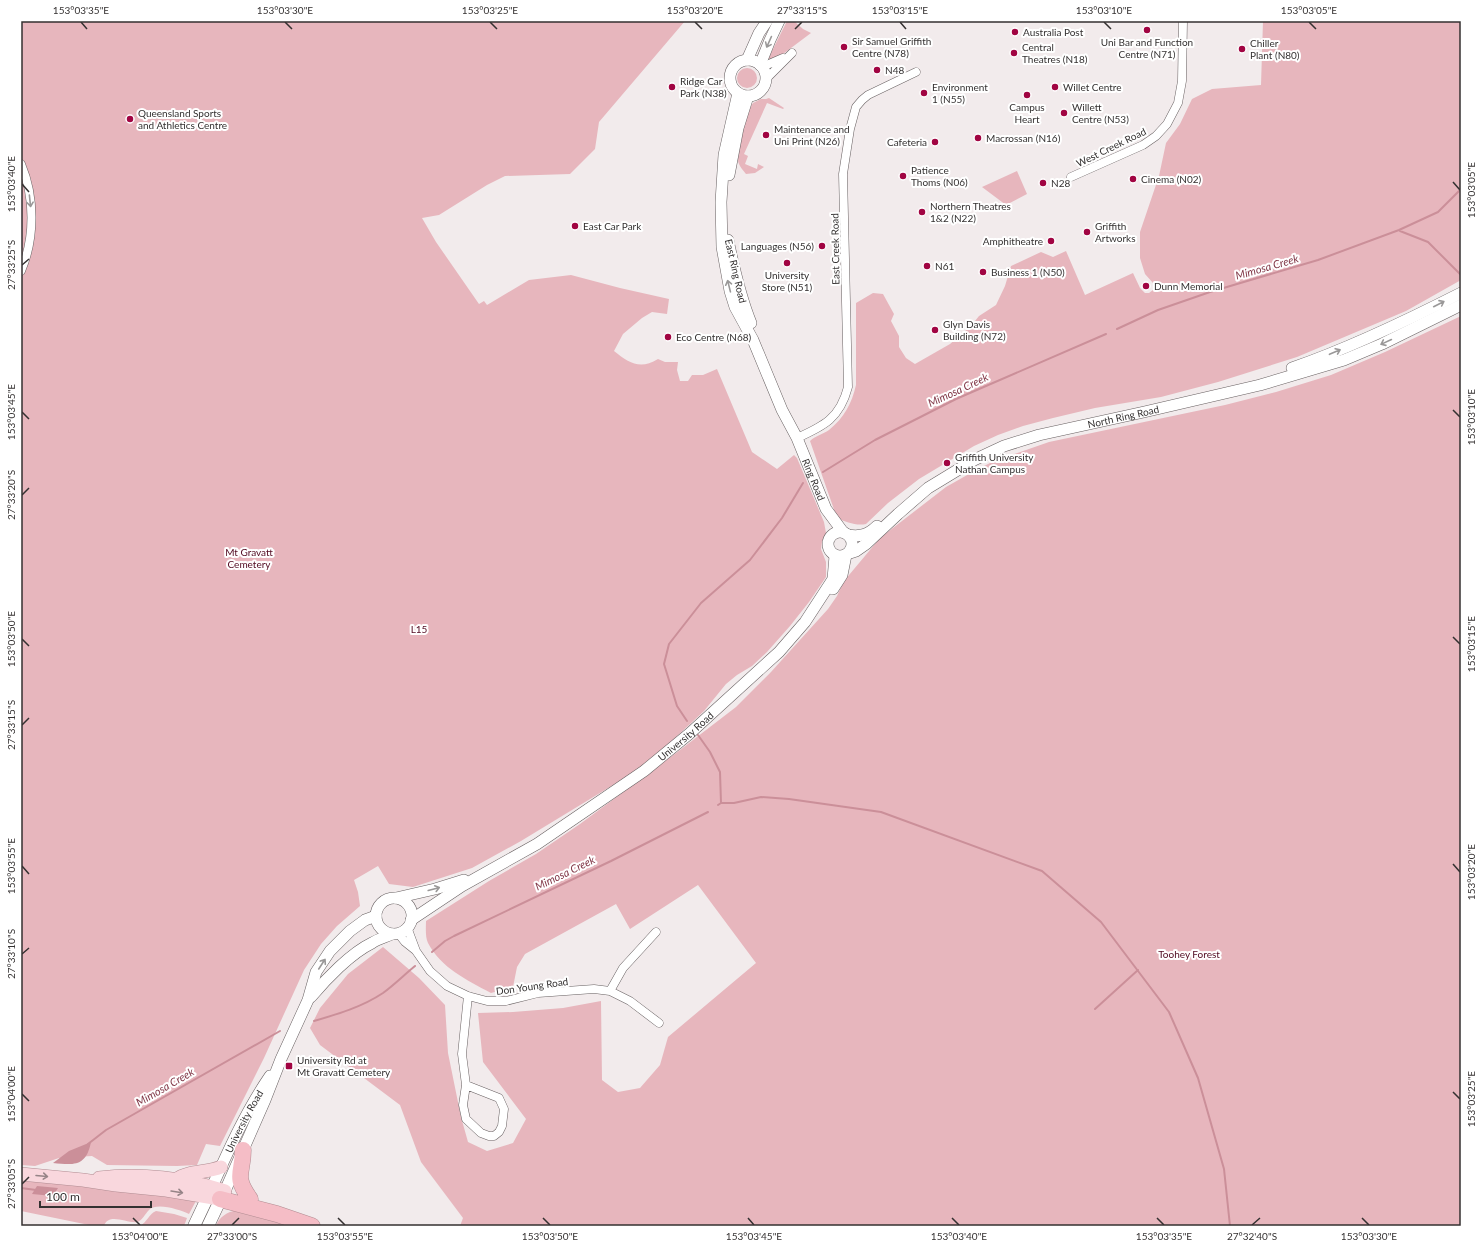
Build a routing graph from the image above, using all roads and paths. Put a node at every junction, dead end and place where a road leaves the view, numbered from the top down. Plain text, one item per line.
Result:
1 (767, 21) edge
2 (780, 21) edge
3 (1183, 21) edge
4 (747, 60) junction
5 (761, 66) junction
6 (916, 72) dead end
7 (766, 79) junction
8 (743, 94) junction
9 (21, 164) edge
10 (1071, 177) dead end
11 (21, 271) edge
12 (1461, 293) edge
13 (1461, 305) edge
14 (1419, 320) junction
15 (789, 425) joint
16 (797, 438) junction
17 (826, 510) junction
18 (845, 533) junction
19 (830, 537) junction
20 (848, 554) junction
21 (835, 556) junction
22 (807, 620) junction
23 (487, 871) junction
24 (396, 898) junction
25 (376, 916) junction
26 (402, 929) junction
27 (656, 932) dead end
28 (610, 991) junction
29 (468, 996) junction
30 (308, 1000) junction
31 (659, 1023) dead end
32 (281, 1059) junction
33 (466, 1085) junction
34 (243, 1150) junction
35 (221, 1167) junction
36 (21, 1174) edge
37 (83, 1180) junction
38 (175, 1180) junction
39 (216, 1193) junction
40 (250, 1199) junction
41 (278, 1214) junction
42 (194, 1226) edge
43 (208, 1226) edge
44 (312, 1226) edge

1 - 4 street
2 -> 5 street
3 - 10 street, West Creek Road
4 - 5 street
4 - 8 street
5 - 7 street
5 - 7 street
6 - 16 street, East Creek Road
7 - 8 street
15 -> 8 street, East Ring Road
8 - 16 street, East Ring Road
9 -> 11 street
14 -> 12 street
13 - 14 street
18 -> 14 street, North Ring Road
14 -> 20 street, North Ring Road
15 - 16 street, Ring Road
16 - 17 street, Ring Road
17 - 18 street, Ring Road
17 - 19 street
18 - 19 street
18 - 20 street
19 - 21 street
20 - 21 street
20 - 22 street
21 - 22 street, University Road
22 - 23 street, University Road
24 -> 23 street, University Road
23 - 26 street, University Road
24 - 25 street
24 - 26 street
25 - 26 street
30 -> 25 street, University Road
26 - 29 street, Don Young Road
26 - 30 street, University Road
27 - 28 street
28 - 29 street, Don Young Road
28 - 31 street, Don Young Road
29 - 33 street
30 - 32 street, University Road
32 - 34 street, University Road
32 - 35 street, University Road
33 - 33 street
34 - 39 street, University Road
34 - 40 highway
35 - 38 main road
35 - 39 street, University Road
36 -> 37 main road
37 - 38 main road
37 -> 39 main road
38 - 39 main road
39 - 40 highway
39 - 41 highway
39 - 42 main road
39 - 43 main road
40 - 41 highway
41 - 44 highway

